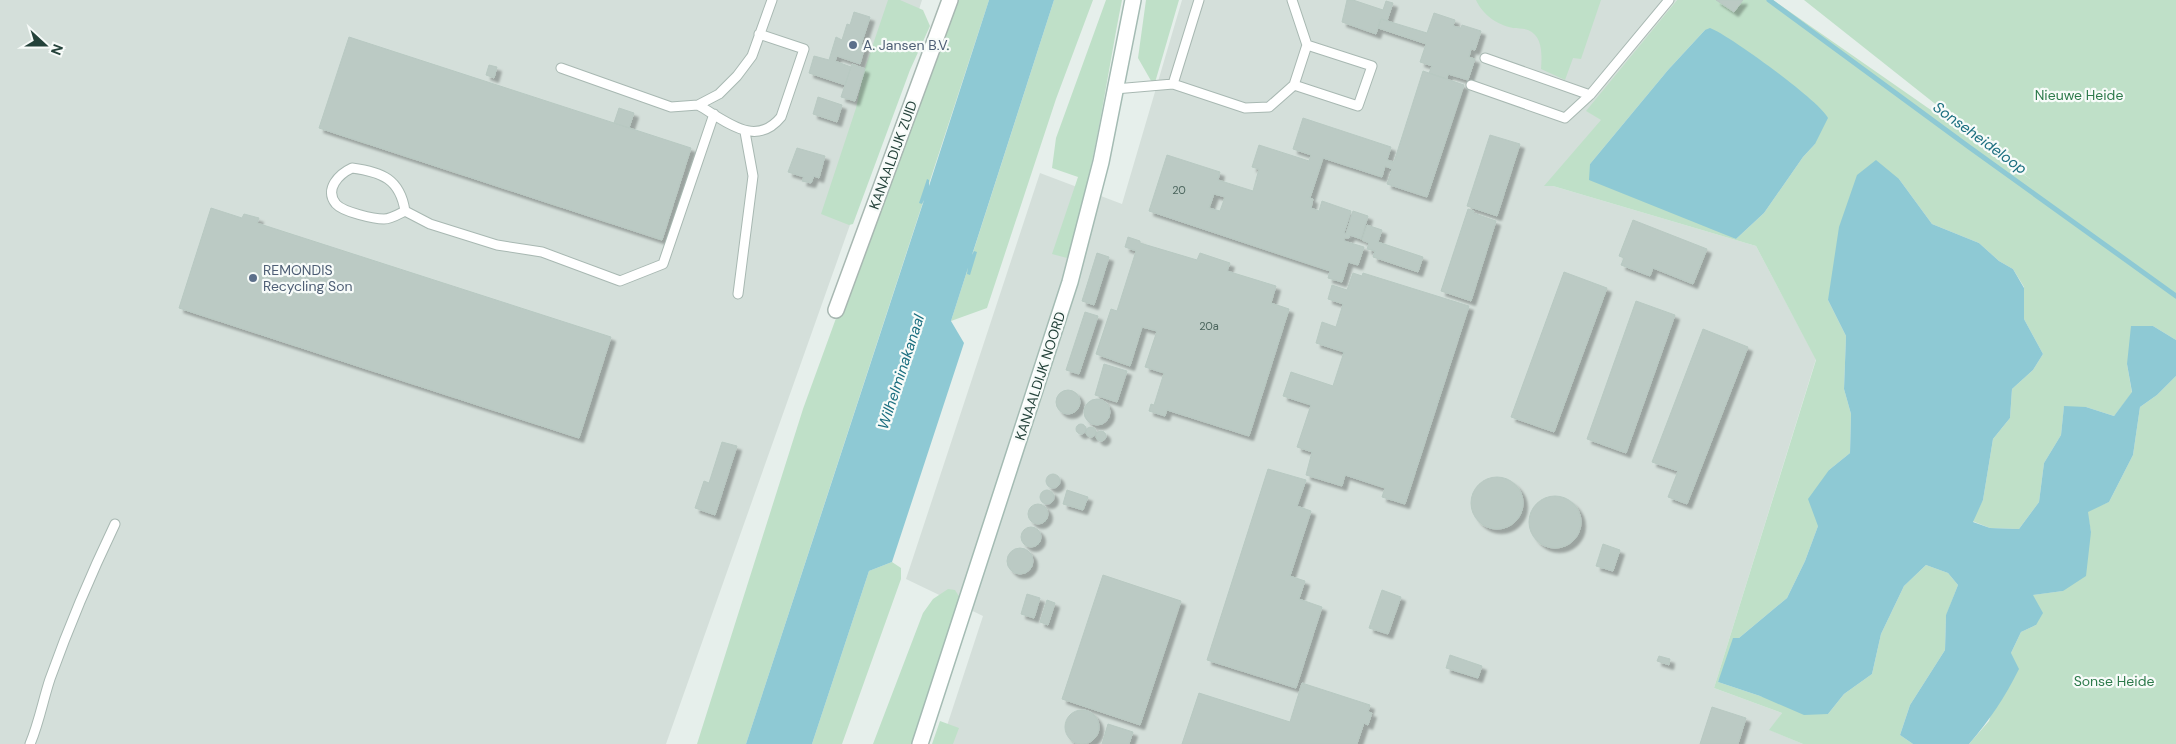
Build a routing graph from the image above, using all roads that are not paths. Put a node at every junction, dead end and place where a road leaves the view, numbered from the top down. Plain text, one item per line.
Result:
1 (772, 0) edge
2 (950, 0) edge
3 (1133, 0) edge
4 (1198, 0) edge
5 (1292, 0) edge
6 (1669, 0) edge
7 (760, 34) junction
8 (1308, 45) junction
9 (1485, 58) dead end
10 (560, 68) dead end
11 (1173, 84) junction
12 (1294, 85) junction
13 (1471, 85) dead end
14 (1115, 89) junction
15 (1590, 96) junction
16 (698, 105) junction
17 (714, 114) junction
18 (745, 132) junction
19 (405, 211) junction
20 (738, 294) dead end
21 (836, 310) dead end
22 (115, 524) dead end
23 (30, 744) edge
24 (920, 744) edge

1 - 7 lane
2 - 21 street, KANAALDIJK ZUID
3 - 14 street, KANAALDIJK NOORD
4 - 11 lane
5 - 8 lane
6 - 15 lane
7 - 16 lane
7 - 18 lane
8 - 12 lane
8 - 12 lane
9 - 15 lane
10 - 16 lane
11 - 12 lane
11 - 14 lane
13 - 15 lane
14 - 24 street, KANAALDIJK NOORD
16 - 17 lane
17 - 18 lane
17 - 19 lane
18 - 20 lane
19 - 19 lane
22 - 23 lane

